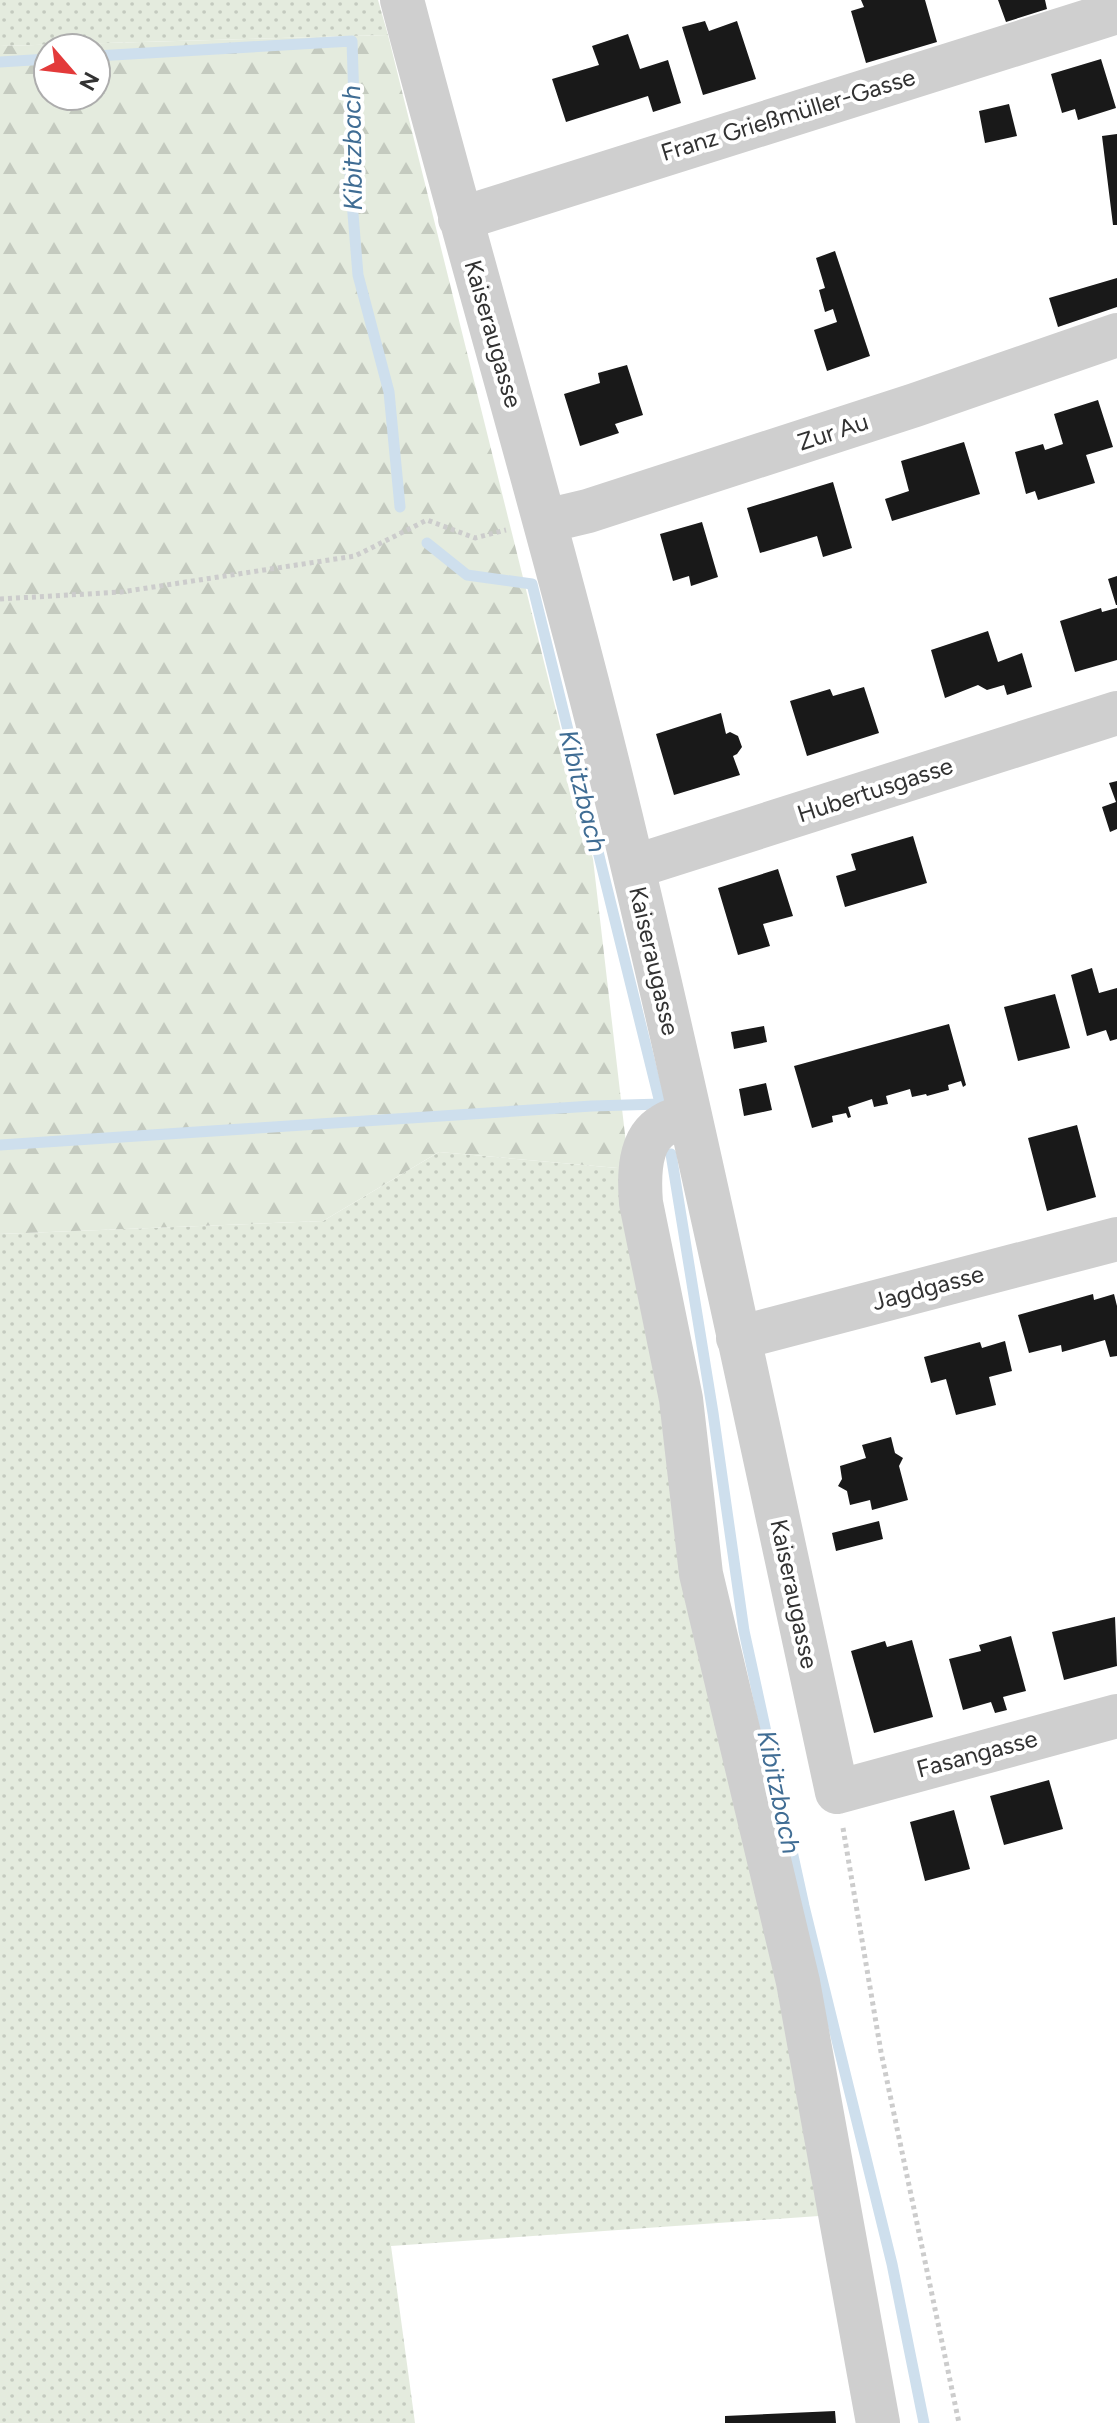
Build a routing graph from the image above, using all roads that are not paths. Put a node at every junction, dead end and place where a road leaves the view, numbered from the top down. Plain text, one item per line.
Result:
1 (402, 0) edge
2 (1117, 12) edge
3 (460, 219) junction
4 (1117, 335) edge
5 (546, 521) junction
6 (1117, 713) edge
7 (633, 867) junction
8 (689, 1115) junction
9 (1117, 1239) edge
10 (738, 1338) junction
11 (1117, 1716) edge
12 (837, 1792) joint
13 (878, 2423) edge

1 - 3 street, Kaiseraugasse
2 - 3 street, Franz Grießmüller-Gasse
3 - 5 street, Kaiseraugasse
4 - 5 street, Zur Au
5 - 7 street, Kaiseraugasse
6 - 7 street, Hubertusgasse
7 - 8 street, Kaiseraugasse
8 - 10 street, Kaiseraugasse
8 - 13 street
9 - 10 street, Jagdgasse
10 - 12 street, Kaiseraugasse
11 - 12 street, Fasangasse

